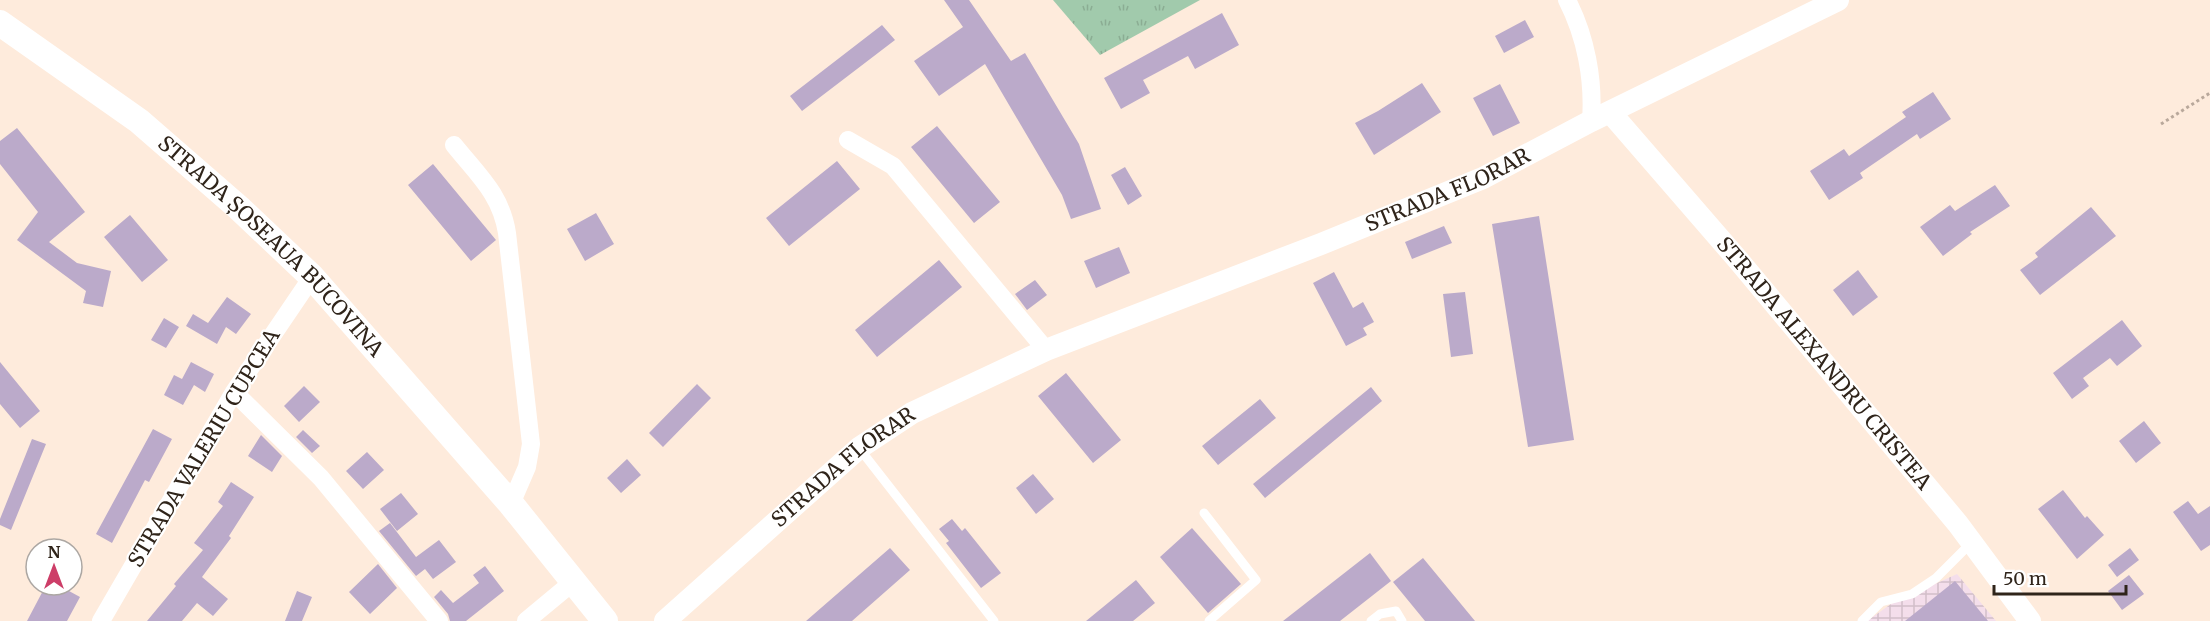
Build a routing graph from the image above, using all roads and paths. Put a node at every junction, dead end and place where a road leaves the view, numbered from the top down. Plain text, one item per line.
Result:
1 (1567, 0) edge
2 (1838, 0) edge
3 (0, 23) edge
4 (2210, 93) edge
5 (1601, 117) junction
6 (2161, 124) dead end
7 (848, 140) dead end
8 (454, 145) dead end
9 (312, 277) junction
10 (1046, 350) junction
11 (234, 392) junction
12 (859, 448) junction
13 (511, 504) junction
14 (1204, 513) dead end
15 (1971, 543) junction
16 (573, 582) junction
17 (101, 621) edge
18 (440, 621) edge
19 (526, 621) edge
20 (605, 621) edge
21 (665, 621) edge
22 (994, 621) edge
23 (1209, 621) edge
24 (1371, 621) edge
25 (1402, 621) edge
26 (1862, 621) edge
27 (2030, 621) edge

1 - 5 street
2 - 5 street, STRADA FLORAR
3 - 9 main road, STRADA ȘOSEAUA BUCOVINA
4 - 6 path
5 - 10 street, STRADA FLORAR
5 - 15 street, STRADA ALEXANDRU CRISTEA
7 - 10 street
8 - 13 street
9 - 11 street, STRADA VALERIU CUPCEA
9 - 13 main road, STRADA ȘOSEAUA BUCOVINA
10 - 12 street, STRADA FLORAR
11 - 17 street, STRADA VALERIU CUPCEA
11 - 18 street
12 - 21 street, STRADA FLORAR
12 - 22 lane
13 - 16 main road, STRADA ȘOSEAUA BUCOVINA
14 - 23 lane
15 - 26 lane
15 - 27 street, STRADA ALEXANDRU CRISTEA
16 - 19 street
16 - 20 main road, STRADA ȘOSEAUA BUCOVINA
24 - 25 lane

